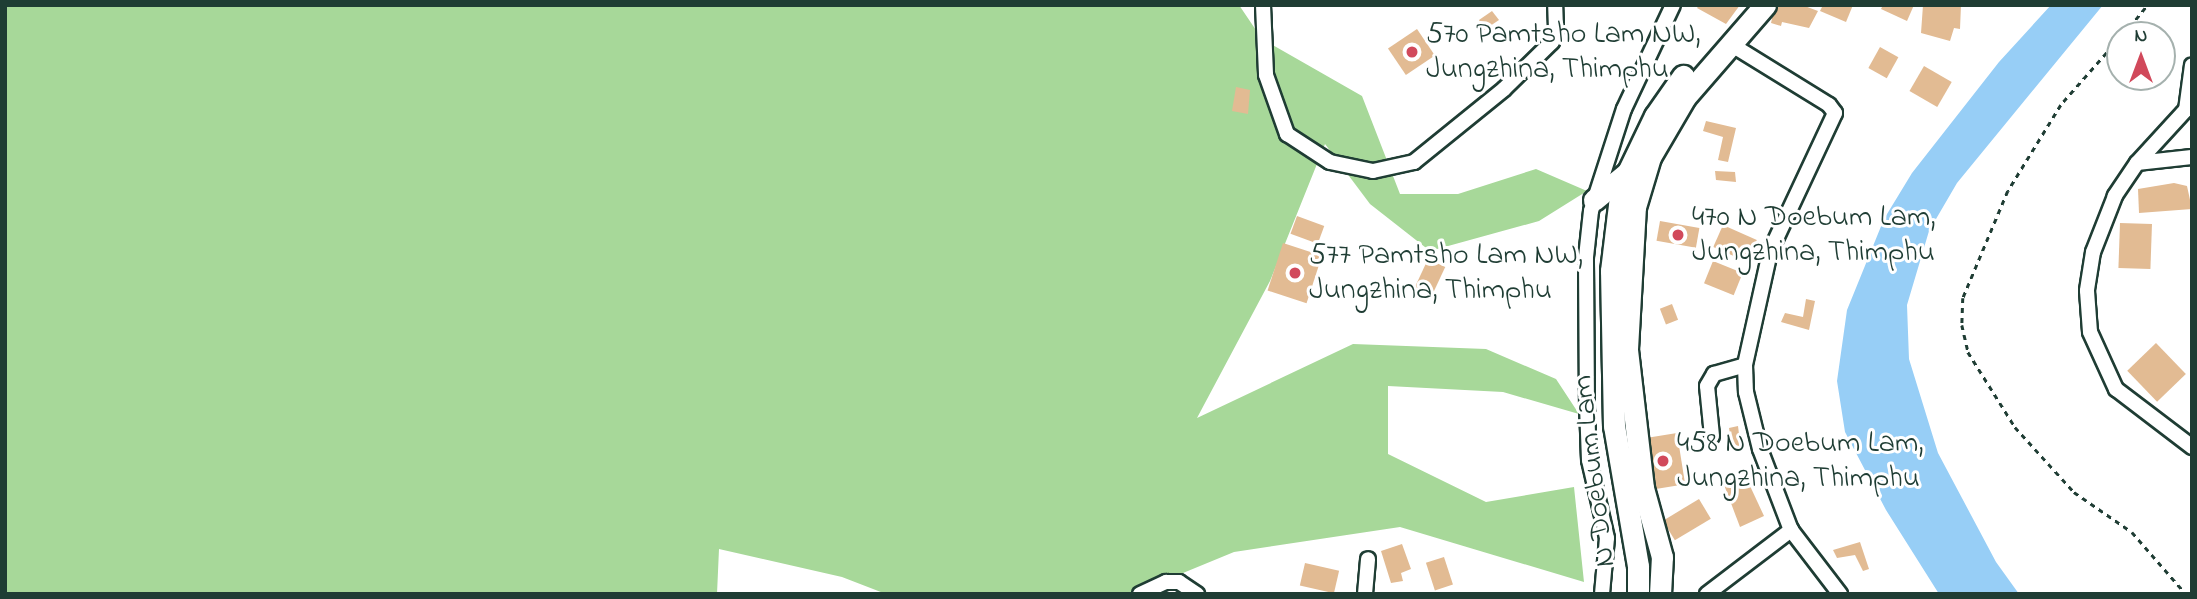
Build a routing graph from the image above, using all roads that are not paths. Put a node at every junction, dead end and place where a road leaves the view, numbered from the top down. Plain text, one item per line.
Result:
1 (1262, 5) edge
2 (1555, 5) edge
3 (1747, 5) edge
4 (1765, 5) edge
5 (1670, 8) edge
6 (1732, 44) junction
7 (2192, 65) edge
8 (2189, 107) edge
9 (2192, 157) edge
10 (2137, 163) junction
11 (1628, 172) junction
12 (1594, 200) junction
13 (1745, 365) junction
14 (1712, 436) dead end
15 (2192, 447) edge
16 (1791, 530) junction
17 (1368, 559) dead end
18 (1140, 594) edge
19 (1197, 594) edge
20 (1365, 594) edge
21 (1602, 594) edge
22 (1638, 594) edge
23 (1660, 594) edge
24 (1707, 594) edge
25 (1839, 594) edge

1 - 2 street
3 - 11 main road, N Doebum Lam
4 - 6 main road, N Doebum Lam
5 - 12 street
6 - 13 street
6 - 23 main road, N Doebum Lam
7 - 8 street
8 - 10 street
9 - 10 street
10 - 15 street
11 - 12 main road
11 - 22 main road, N Doebum Lam
12 - 21 street
13 - 14 street
13 - 16 street
16 - 24 street
16 - 25 street
17 - 20 street
18 - 19 street

